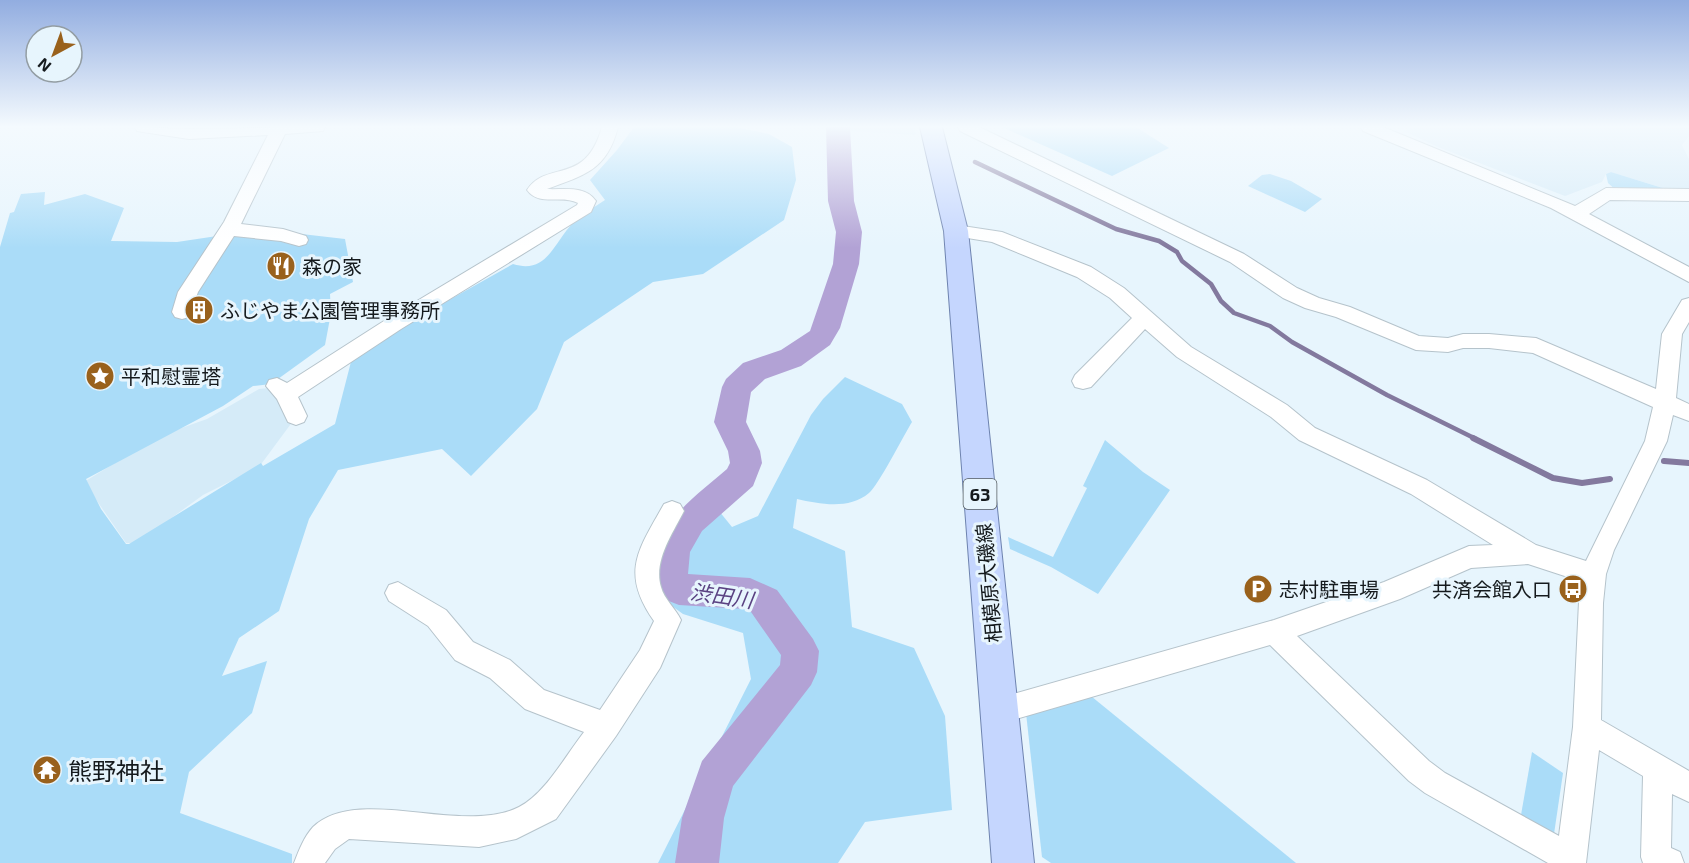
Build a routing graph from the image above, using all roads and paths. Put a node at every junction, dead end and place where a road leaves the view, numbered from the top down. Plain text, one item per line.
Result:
1 (259, 167) edge
2 (584, 167) edge
3 (941, 167) edge
4 (1049, 167) edge
5 (1465, 167) edge
6 (1689, 195) edge
7 (1576, 214) junction
8 (228, 229) junction
9 (956, 231) junction
10 (299, 240) dead end
11 (1689, 275) edge
12 (1689, 305) edge
13 (182, 312) dead end
14 (1145, 317) junction
15 (1083, 381) dead end
16 (1665, 403) junction
17 (1689, 414) edge
18 (296, 416) dead end
19 (672, 511) dead end
20 (1528, 554) junction
21 (1593, 574) junction
22 (398, 593) dead end
23 (1274, 632) junction
24 (999, 711) junction
25 (606, 726) junction
26 (1587, 727) junction
27 (1658, 769) junction
28 (1689, 787) edge
29 (1571, 861) edge
30 (309, 863) edge
31 (1013, 863) edge
32 (1670, 863) edge

1 - 8 street
2 - 18 street
3 - 9 main road, 相模原大磯線 / 63
4 - 16 street
5 - 7 street
6 - 7 street
7 - 11 street
8 - 10 street
8 - 13 street
9 - 14 street
9 - 24 main road, 相模原大磯線 / 63
12 - 16 street
14 - 15 street
14 - 20 street
16 - 17 street
16 - 21 street
19 - 25 street
20 - 21 street
20 - 23 street
21 - 26 street
22 - 25 street
23 - 24 street
23 - 29 street
24 - 31 main road, 相模原大磯線 / 63
25 - 30 street
26 - 27 street
26 - 29 street
27 - 28 street
27 - 32 street

